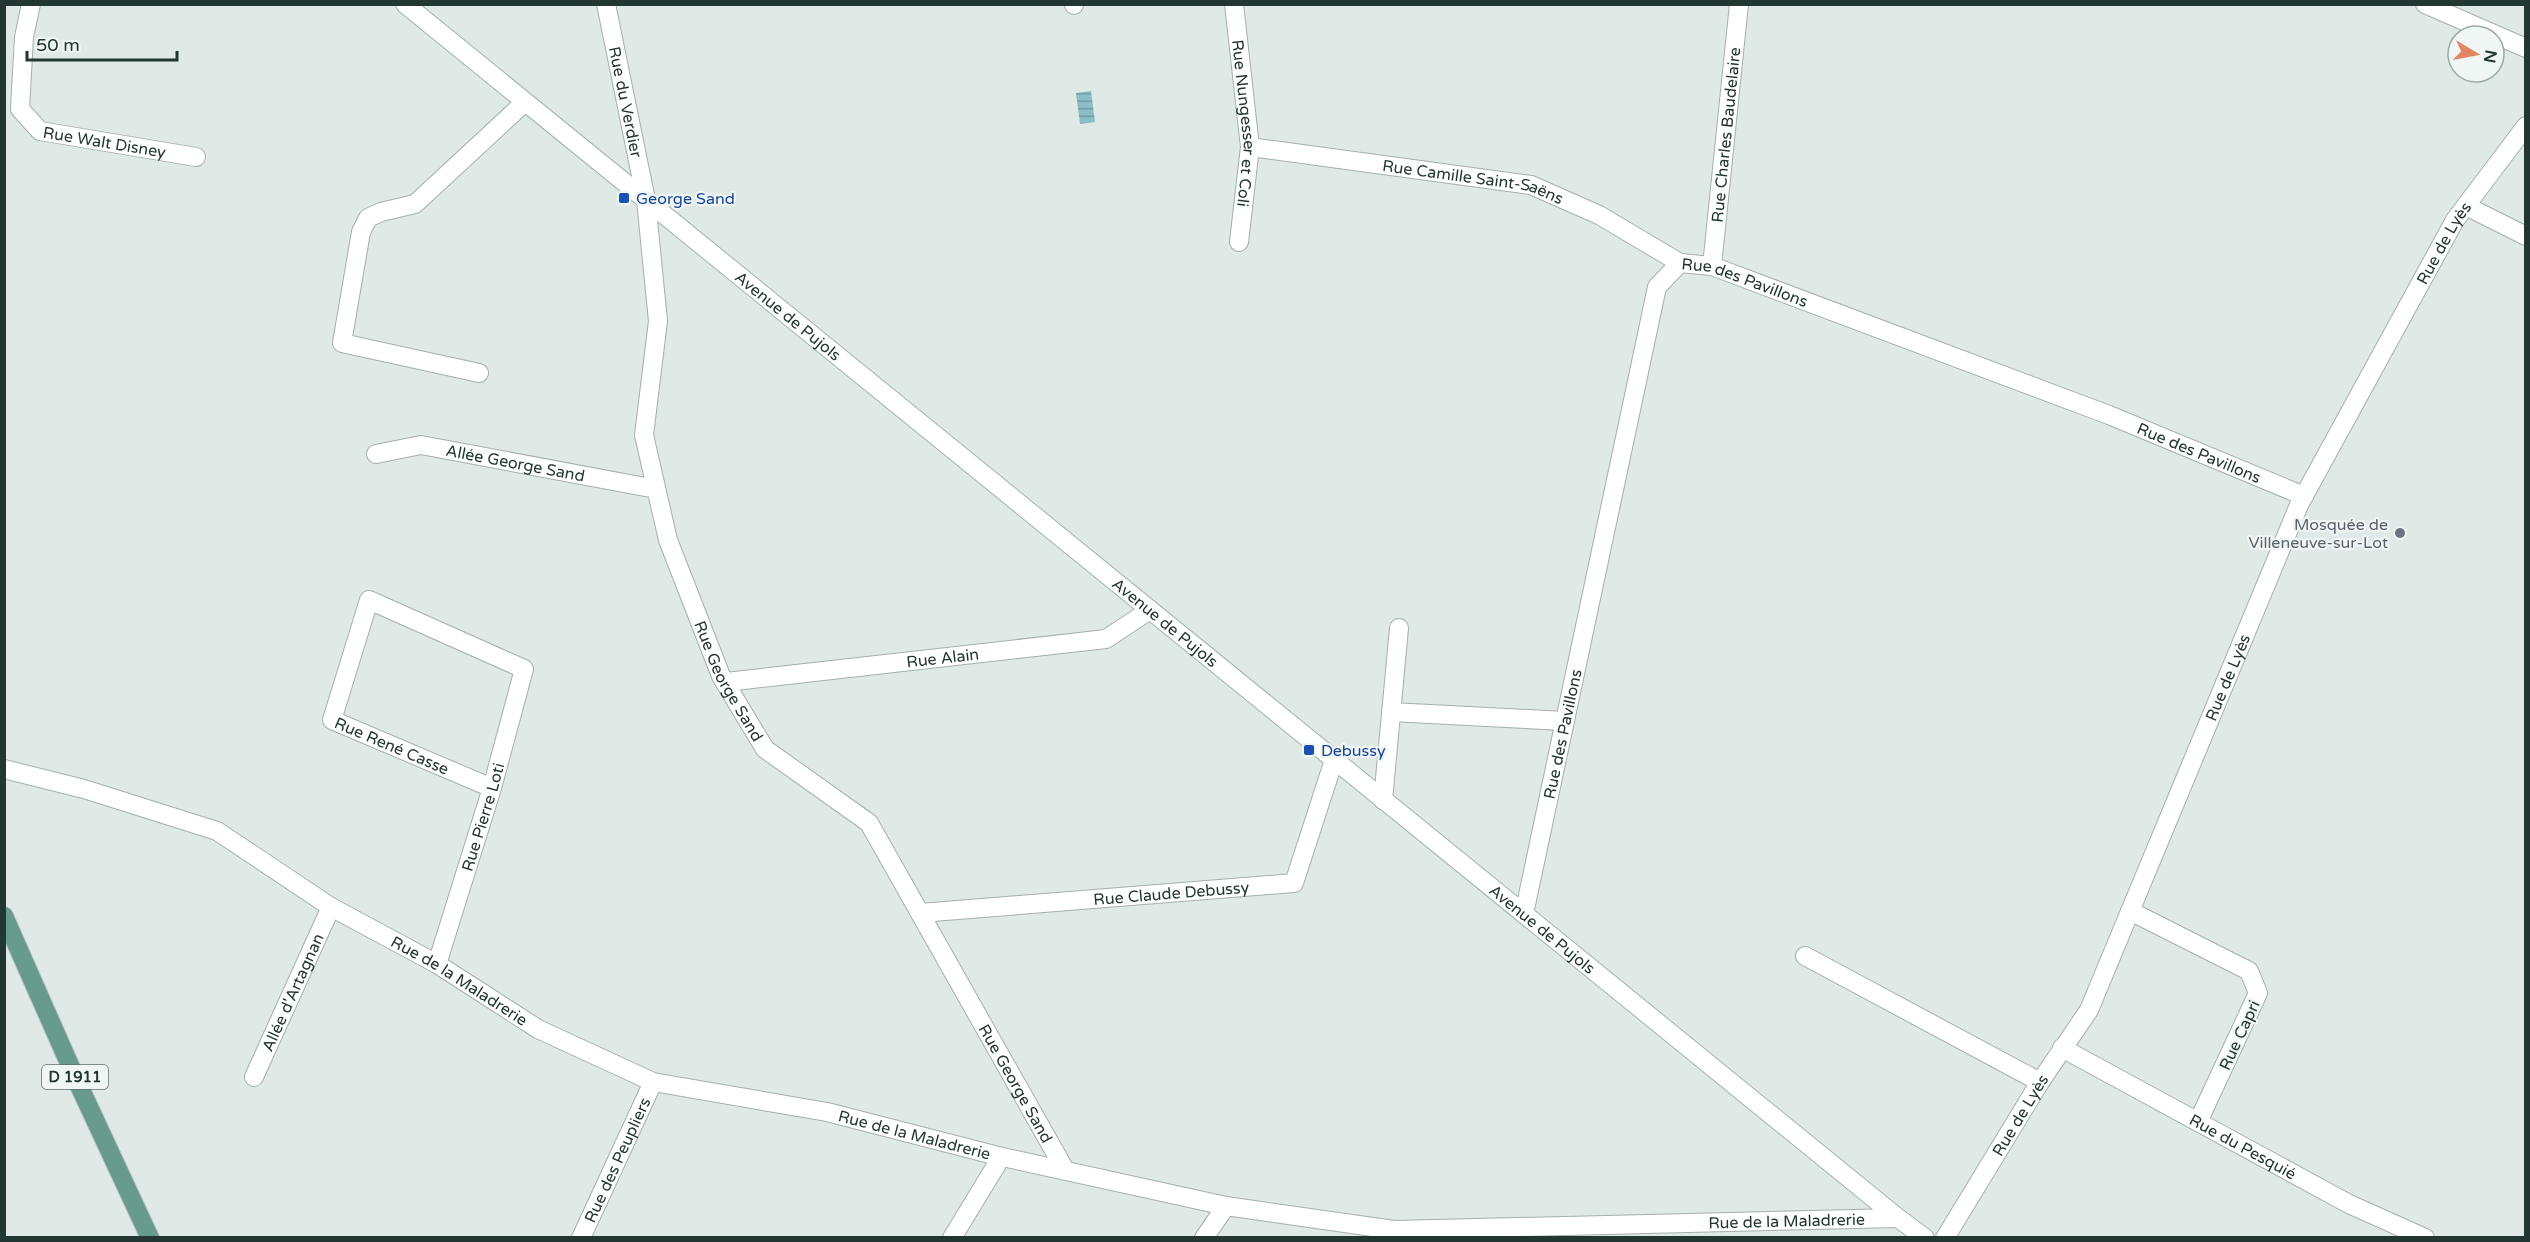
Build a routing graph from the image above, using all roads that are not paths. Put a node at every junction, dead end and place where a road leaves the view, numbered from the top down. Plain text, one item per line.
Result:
1 (31, 4) edge
2 (405, 4) edge
3 (606, 4) edge
4 (1234, 4) edge
5 (1738, 4) edge
6 (2425, 4) edge
7 (2526, 48) edge
8 (525, 102) junction
9 (2526, 126) edge
10 (1250, 147) junction
11 (196, 158) dead end
12 (646, 201) junction
13 (2466, 206) junction
14 (2526, 236) edge
15 (1239, 242) dead end
16 (1680, 262) junction
17 (1712, 266) junction
18 (479, 373) dead end
19 (376, 454) dead end
20 (656, 489) junction
21 (2304, 496) junction
22 (1150, 610) junction
23 (1399, 628) dead end
24 (525, 669) joint
25 (726, 682) junction
26 (1391, 712) junction
27 (1565, 721) junction
28 (1334, 760) junction
29 (4, 769) edge
30 (492, 788) junction
31 (1383, 800) junction
32 (331, 907) junction
33 (2130, 911) junction
34 (920, 914) junction
35 (1524, 914) junction
36 (4, 916) edge
37 (1805, 956) dead end
38 (437, 964) junction
39 (2062, 1048) junction
40 (254, 1077) dead end
41 (653, 1082) junction
42 (2040, 1082) junction
43 (2198, 1122) junction
44 (998, 1156) junction
45 (1065, 1170) junction
46 (1226, 1206) junction
47 (1898, 1218) junction
48 (1351, 1230) edge
49 (150, 1238) edge
50 (581, 1238) edge
51 (952, 1238) edge
52 (1204, 1238) edge
53 (1925, 1238) edge
54 (1945, 1238) edge
55 (2425, 1238) edge

1 - 11 street, Rue Walt Disney
2 - 8 street, Avenue de Pujols
3 - 12 street, Rue du Verdier
4 - 10 street, Rue Nungesser et Coli
5 - 17 street, Rue Charles Baudelaire
6 - 7 street
8 - 12 street, Avenue de Pujols
8 - 18 street
9 - 13 street, Rue de Lyès
10 - 15 street, Rue Nungesser et Coli
10 - 16 street, Rue Camille Saint-Saëns
12 - 20 street, Rue George Sand
12 - 22 street, Avenue de Pujols
13 - 14 street
13 - 21 street, Rue de Lyès
16 - 17 street, Rue des Pavillons
16 - 27 street, Rue des Pavillons
17 - 21 street, Rue des Pavillons
19 - 20 street, Allée George Sand
20 - 25 street, Rue George Sand
21 - 33 street, Rue de Lyès
22 - 25 street, Rue Alain
22 - 28 street, Avenue de Pujols
23 - 26 street
24 - 30 street, Rue Pierre Loti
24 - 30 street, Rue René Casse
25 - 34 street, Rue George Sand
26 - 27 street
26 - 31 street
27 - 35 street, Rue des Pavillons
28 - 31 street, Avenue de Pujols
28 - 34 street, Rue Claude Debussy
29 - 32 street, Rue de la Maladrerie
30 - 38 street, Rue Pierre Loti
31 - 35 street, Avenue de Pujols
32 - 38 street, Rue de la Maladrerie
32 - 40 street, Allée d'Artagnan
33 - 39 street, Rue de Lyès
33 - 43 street, Rue Capri
34 - 45 street, Rue George Sand
35 - 47 street, Avenue de Pujols
36 - 49 main road, D 1911
37 - 42 street
38 - 41 street, Rue de la Maladrerie
39 - 42 street, Rue de Lyès
39 - 43 street, Rue du Pesquié
41 - 44 street, Rue de la Maladrerie
41 - 50 street, Rue des Peupliers
42 - 54 street, Rue de Lyès
43 - 55 street, Rue du Pesquié
44 - 45 street, Rue de la Maladrerie
44 - 51 street
45 - 46 street, Rue de la Maladrerie
46 - 48 street, Rue de la Maladrerie
46 - 52 street
47 - 48 street, Rue de la Maladrerie
47 - 53 street, Avenue de Pujols

